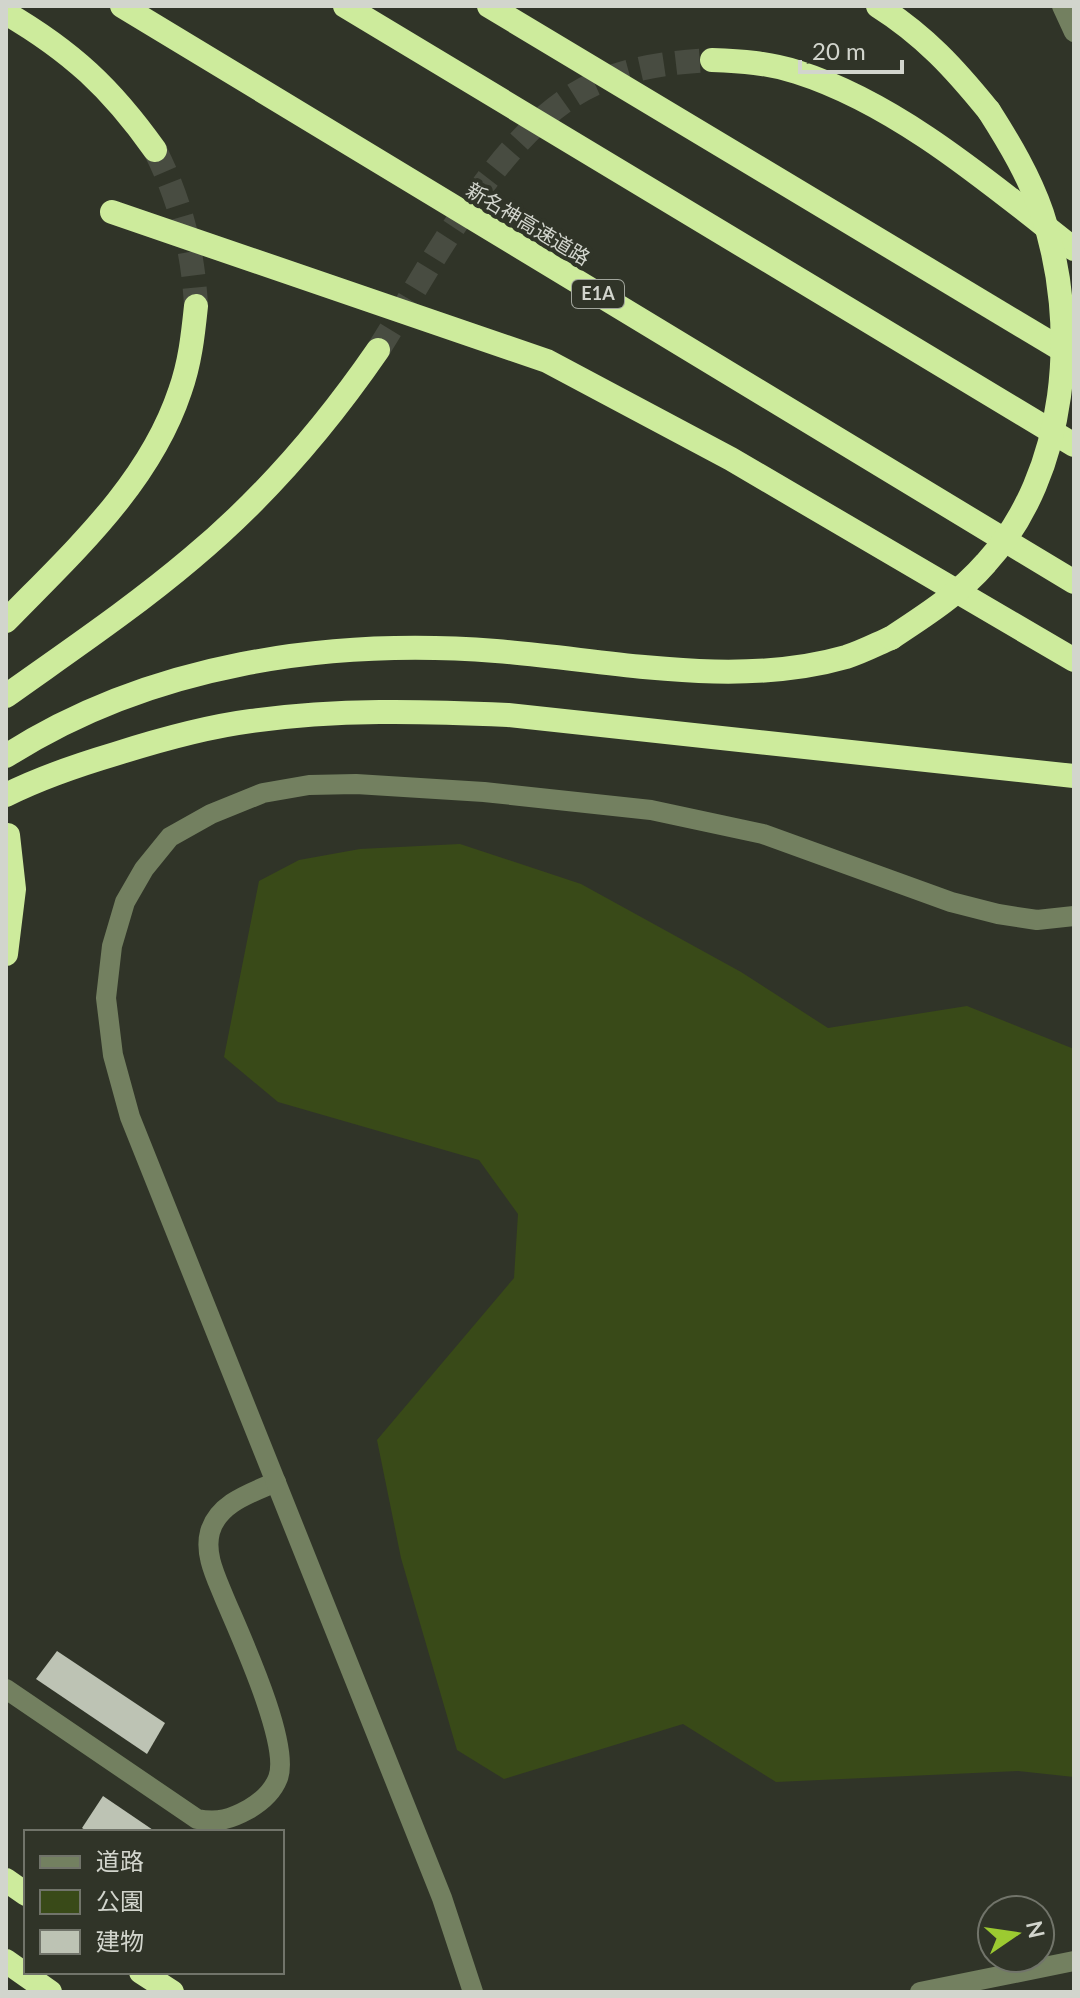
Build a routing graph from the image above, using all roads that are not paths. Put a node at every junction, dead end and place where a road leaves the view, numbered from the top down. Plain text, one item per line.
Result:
1 (122, 6) edge
2 (345, 6) edge
3 (489, 6) edge
4 (878, 6) edge
5 (1062, 6) edge
6 (6, 13) edge
7 (1074, 32) edge
8 (712, 60) tunnel mouth
9 (155, 150) tunnel mouth
10 (112, 212) dead end
11 (1074, 249) edge
12 (196, 306) tunnel mouth
13 (378, 350) tunnel mouth
14 (1074, 357) edge
15 (1074, 445) edge
16 (1074, 582) edge
17 (6, 621) edge
18 (1074, 660) edge
19 (6, 696) edge
20 (6, 756) edge
21 (1074, 776) edge
22 (6, 795) edge
23 (8, 835) edge
24 (1074, 916) edge
25 (6, 954) edge
26 (276, 1482) junction
27 (6, 1689) edge
28 (6, 1880) edge
29 (24, 1893) edge
30 (6, 1961) edge
31 (1074, 1961) edge
32 (24, 1974) edge
33 (24, 1974) edge
34 (144, 1974) edge
35 (50, 1992) edge
36 (172, 1992) edge
37 (473, 1992) edge
38 (920, 1992) edge

1 - 16 highway, 新名神高速道路 / E1A
2 - 15 highway
3 - 14 highway
4 - 20 highway, bridge
5 - 7 street
6 - 9 highway
8 - 11 highway
10 - 18 highway
12 - 17 highway
13 - 19 highway
21 - 22 highway
23 - 25 highway
24 - 26 street
26 - 27 street
26 - 37 street
28 - 29 highway
30 - 33 highway
31 - 38 street
32 - 35 highway
34 - 36 highway

